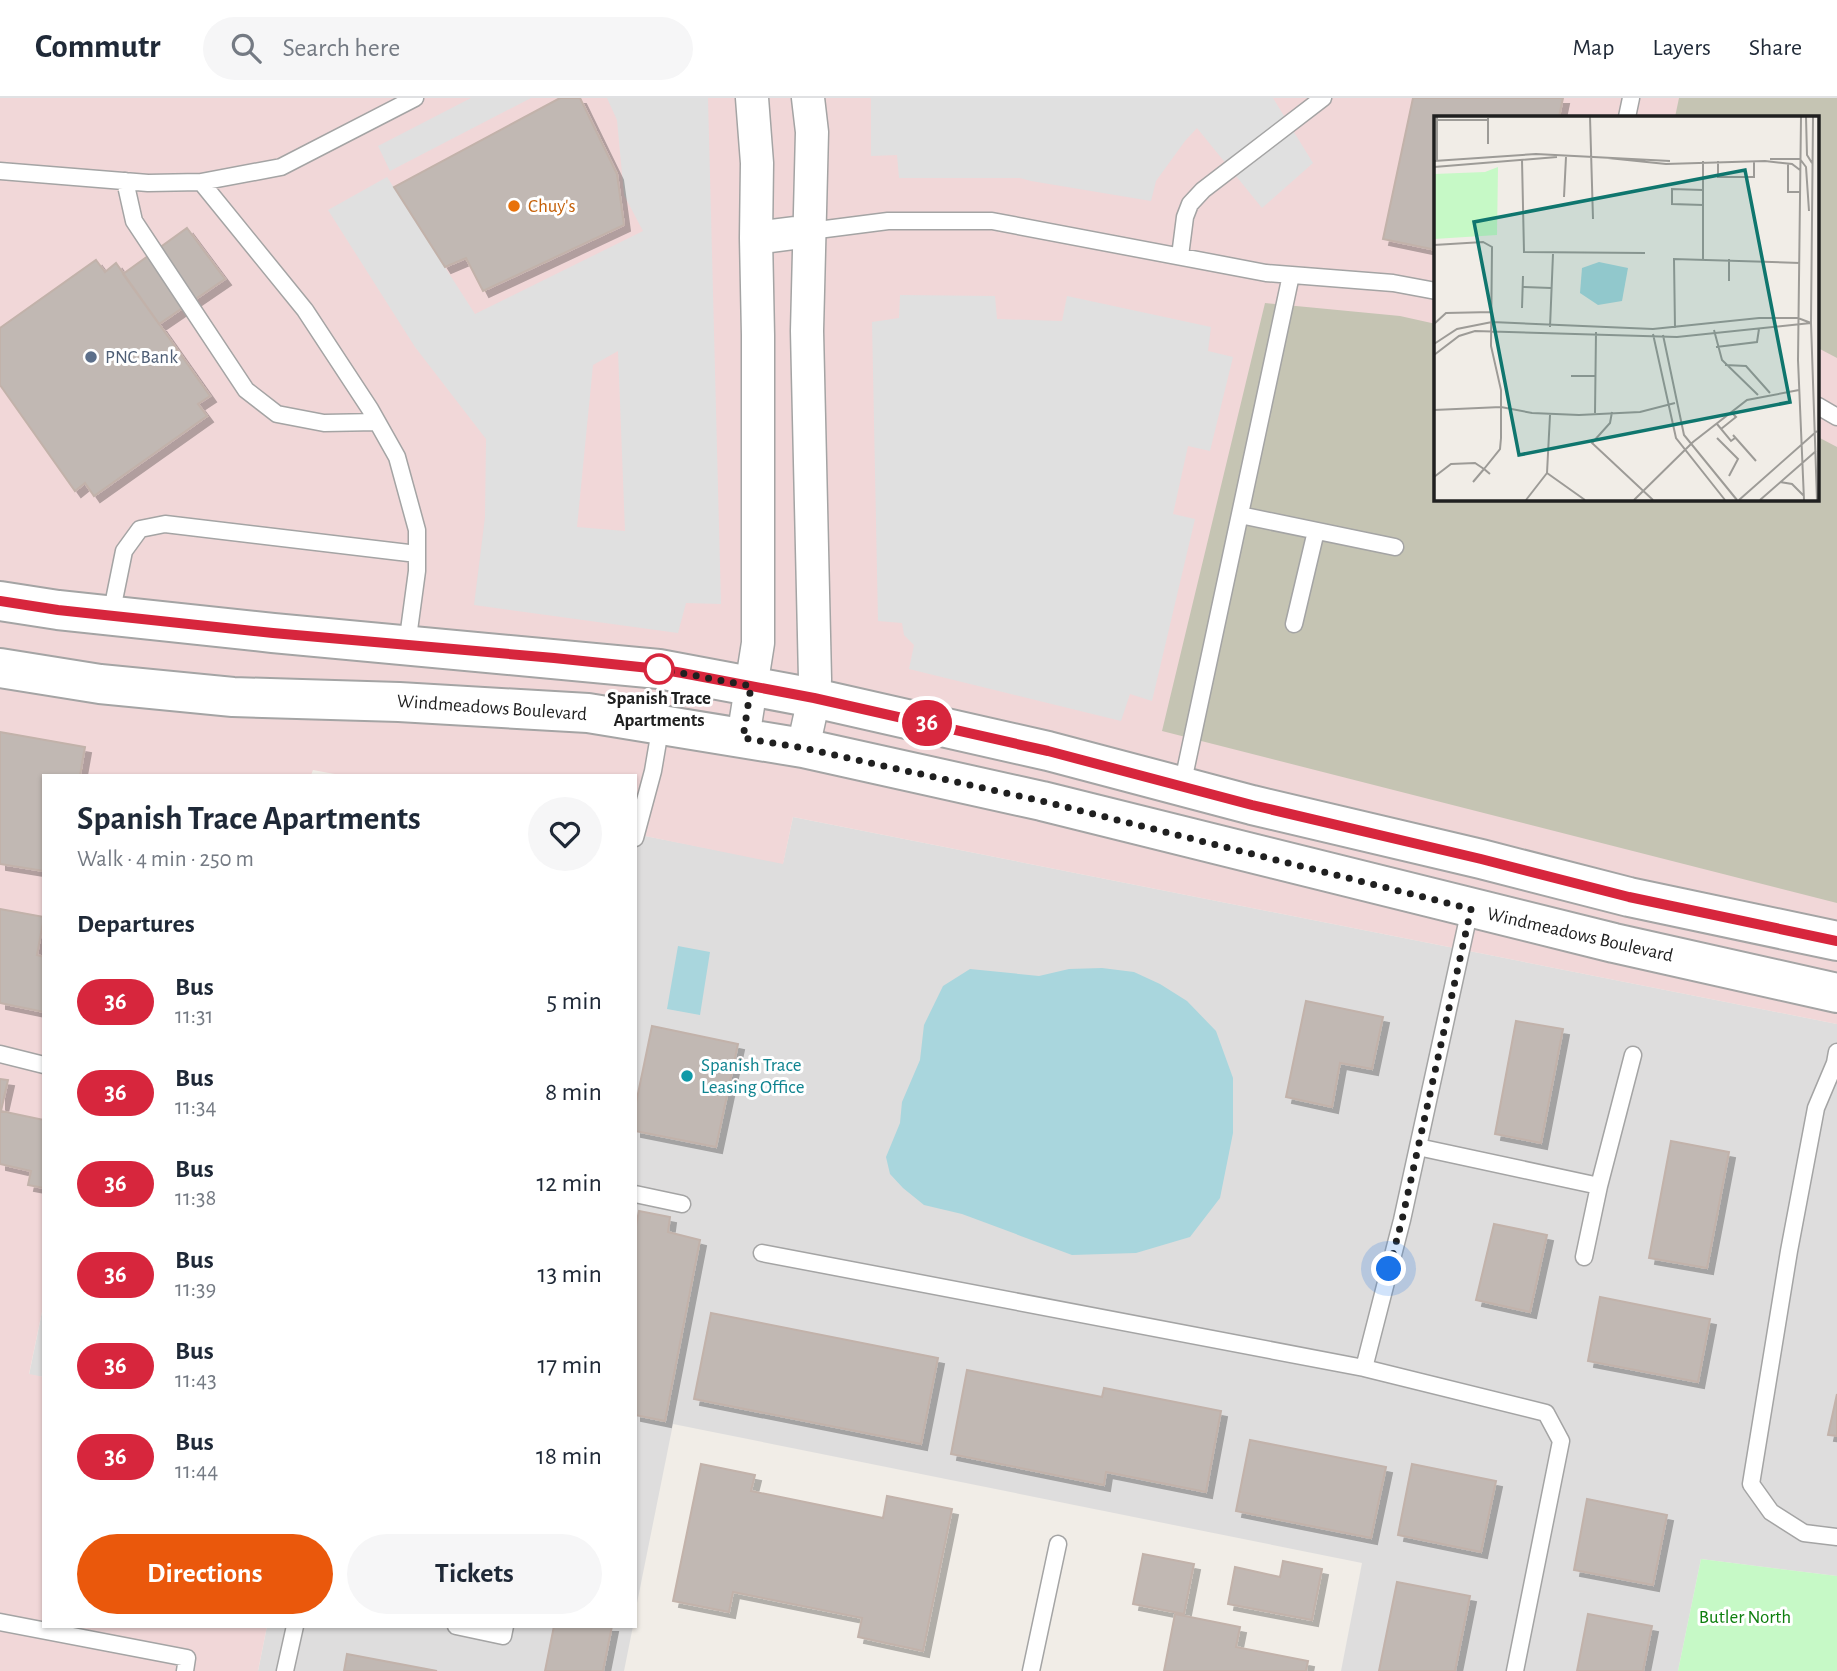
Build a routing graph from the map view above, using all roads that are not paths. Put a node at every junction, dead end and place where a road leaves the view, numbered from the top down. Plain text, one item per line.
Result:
1 (415, 98) edge
2 (752, 98) edge
3 (808, 98) edge
4 (1323, 98) edge
5 (1631, 98) edge
6 (395, 103) edge
7 (1627, 116) edge
8 (0, 171) edge
9 (125, 181) junction
10 (201, 182) junction
11 (810, 231) junction
12 (756, 237) junction
13 (1180, 256) junction
14 (1291, 275) junction
15 (1434, 291) edge
16 (1820, 407) edge
17 (1837, 417) edge
18 (377, 422) junction
19 (1240, 515) junction
20 (1316, 531) junction
21 (1395, 547) dead end
22 (417, 554) junction
23 (0, 601) edge
24 (111, 616) junction
25 (1294, 624) dead end
26 (407, 645) junction
27 (0, 668) edge
28 (751, 686) junction
29 (814, 698) junction
30 (399, 702) junction
31 (661, 724) junction
32 (743, 738) junction
33 (803, 748) junction
34 (1182, 786) junction
35 (637, 831) edge
36 (1172, 834) junction
37 (1481, 859) junction
38 (1471, 909) junction
39 (1837, 941) edge
40 (1837, 993) edge
41 (0, 1054) edge
42 (1633, 1055) dead end
43 (1836, 1059) edge
44 (42, 1064) edge
45 (1418, 1147) junction
46 (1599, 1186) junction
47 (637, 1194) edge
48 (682, 1204) dead end
49 (762, 1253) dead end
50 (1584, 1257) dead end
51 (1364, 1368) junction
52 (1837, 1537) edge
53 (1058, 1544) dead end
54 (0, 1622) edge
55 (295, 1628) edge
56 (465, 1628) edge
57 (505, 1628) edge
58 (185, 1671) edge
59 (285, 1671) edge
60 (1031, 1671) edge
61 (1515, 1671) edge

1 - 6 lane
2 - 12 street
3 - 11 street
4 - 13 lane
5 - 7 lane
6 - 10 lane
8 - 9 lane
9 - 10 lane
9 - 18 lane
10 - 18 lane
11 - 12 street
11 - 13 lane
11 - 29 street
12 - 28 street
13 - 14 lane
14 - 15 lane
14 - 19 lane
16 - 17 lane
18 - 22 lane
19 - 20 lane
19 - 34 lane
20 - 21 lane
20 - 25 lane
22 - 24 lane
22 - 26 lane
23 - 24 street
24 - 26 street
26 - 28 street
26 - 30 street
27 - 30 street, Windmeadows Boulevard
28 - 29 street
28 - 32 street
29 - 33 street
29 - 34 street
30 - 31 street, Windmeadows Boulevard
31 - 32 street, Windmeadows Boulevard
31 - 35 lane
32 - 33 street, Windmeadows Boulevard
33 - 36 street, Windmeadows Boulevard
34 - 36 street
34 - 37 street
36 - 38 street, Windmeadows Boulevard
37 - 38 street
37 - 39 street
38 - 40 street, Windmeadows Boulevard
38 - 45 lane
41 - 44 lane
42 - 46 lane
43 - 52 lane
45 - 46 lane
45 - 51 lane
46 - 50 lane
47 - 48 lane
49 - 51 lane
51 - 61 lane
53 - 60 lane
54 - 58 lane
55 - 59 lane
56 - 57 lane

